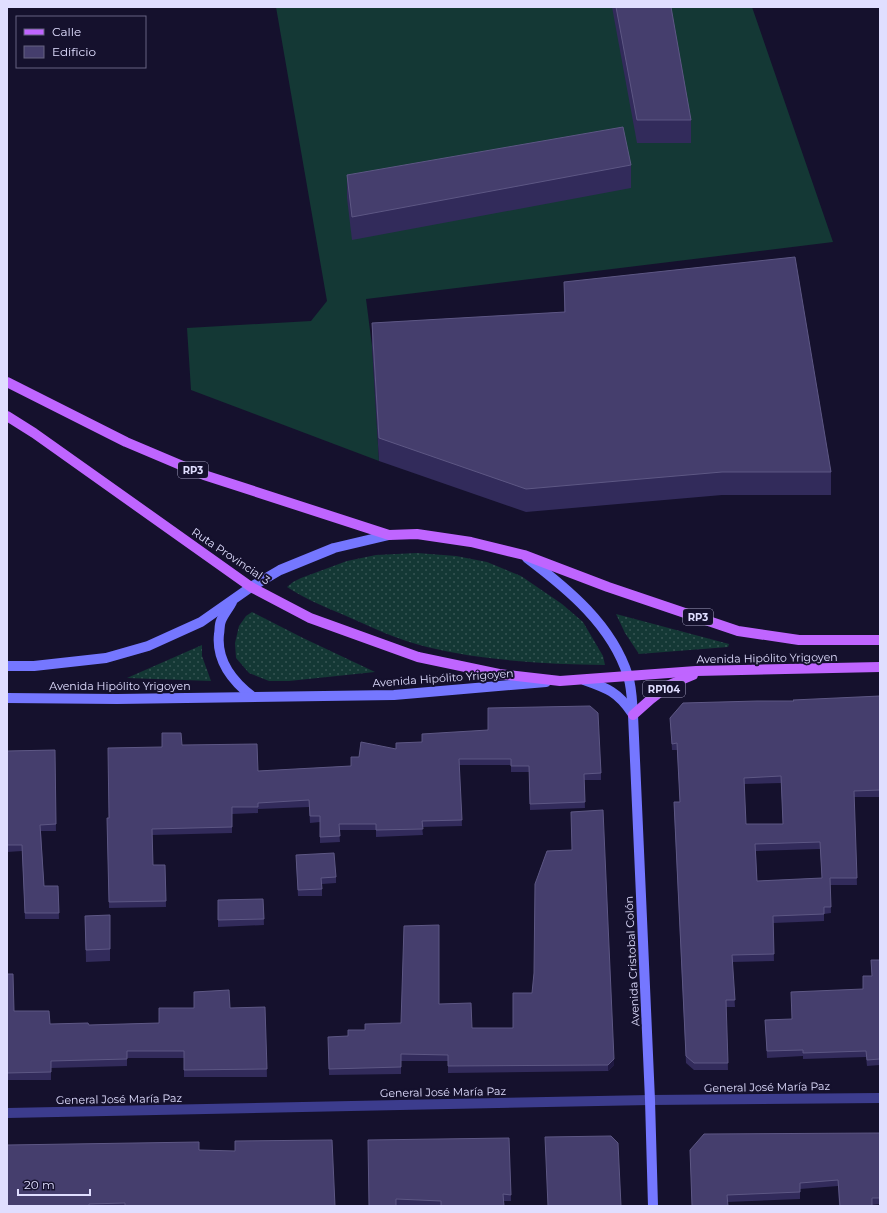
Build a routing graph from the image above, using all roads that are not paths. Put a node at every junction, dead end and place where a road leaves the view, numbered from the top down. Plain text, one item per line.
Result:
1 (7, 382) edge
2 (7, 416) edge
3 (389, 535) junction
4 (524, 555) junction
5 (251, 587) junction
6 (234, 599) junction
7 (880, 640) edge
8 (7, 666) edge
9 (880, 667) edge
10 (701, 672) junction
11 (628, 676) junction
12 (584, 680) junction
13 (560, 681) junction
14 (253, 697) junction
15 (7, 698) edge
16 (633, 715) junction
17 (880, 1098) edge
18 (650, 1100) junction
19 (7, 1113) edge
20 (653, 1206) edge

1 - 3 main road, RP3
2 - 5 main road, Ruta Provincial 3
3 - 4 main road, Avenida Hipólito Yrigoyen / RP3
3 - 5 main road, Avenida Hipólito Yrigoyen
4 - 7 main road, Avenida Hipólito Yrigoyen / RP3
4 - 11 main road, Avenida Cristobal Colón / RP104
5 - 6 main road, Avenida Hipólito Yrigoyen
5 - 13 main road, Ruta Provincial 3
6 - 8 main road, Avenida Hipólito Yrigoyen
6 - 14 main road
9 - 10 main road, Avenida Hipólito Yrigoyen
10 - 11 main road, Avenida Hipólito Yrigoyen
10 - 16 main road, RP104
11 - 12 main road, Avenida Hipólito Yrigoyen
11 - 16 main road, Avenida Cristobal Colón / RP104
12 - 13 main road, Avenida Hipólito Yrigoyen
12 - 16 main road
13 - 14 main road, Avenida Hipólito Yrigoyen
14 - 15 main road, Avenida Hipólito Yrigoyen
16 - 18 main road, Avenida Cristobal Colón / RP104
17 - 18 street, General José María Paz
18 - 19 street, General José María Paz
18 - 20 main road, Avenida Cristobal Colón / RP104

